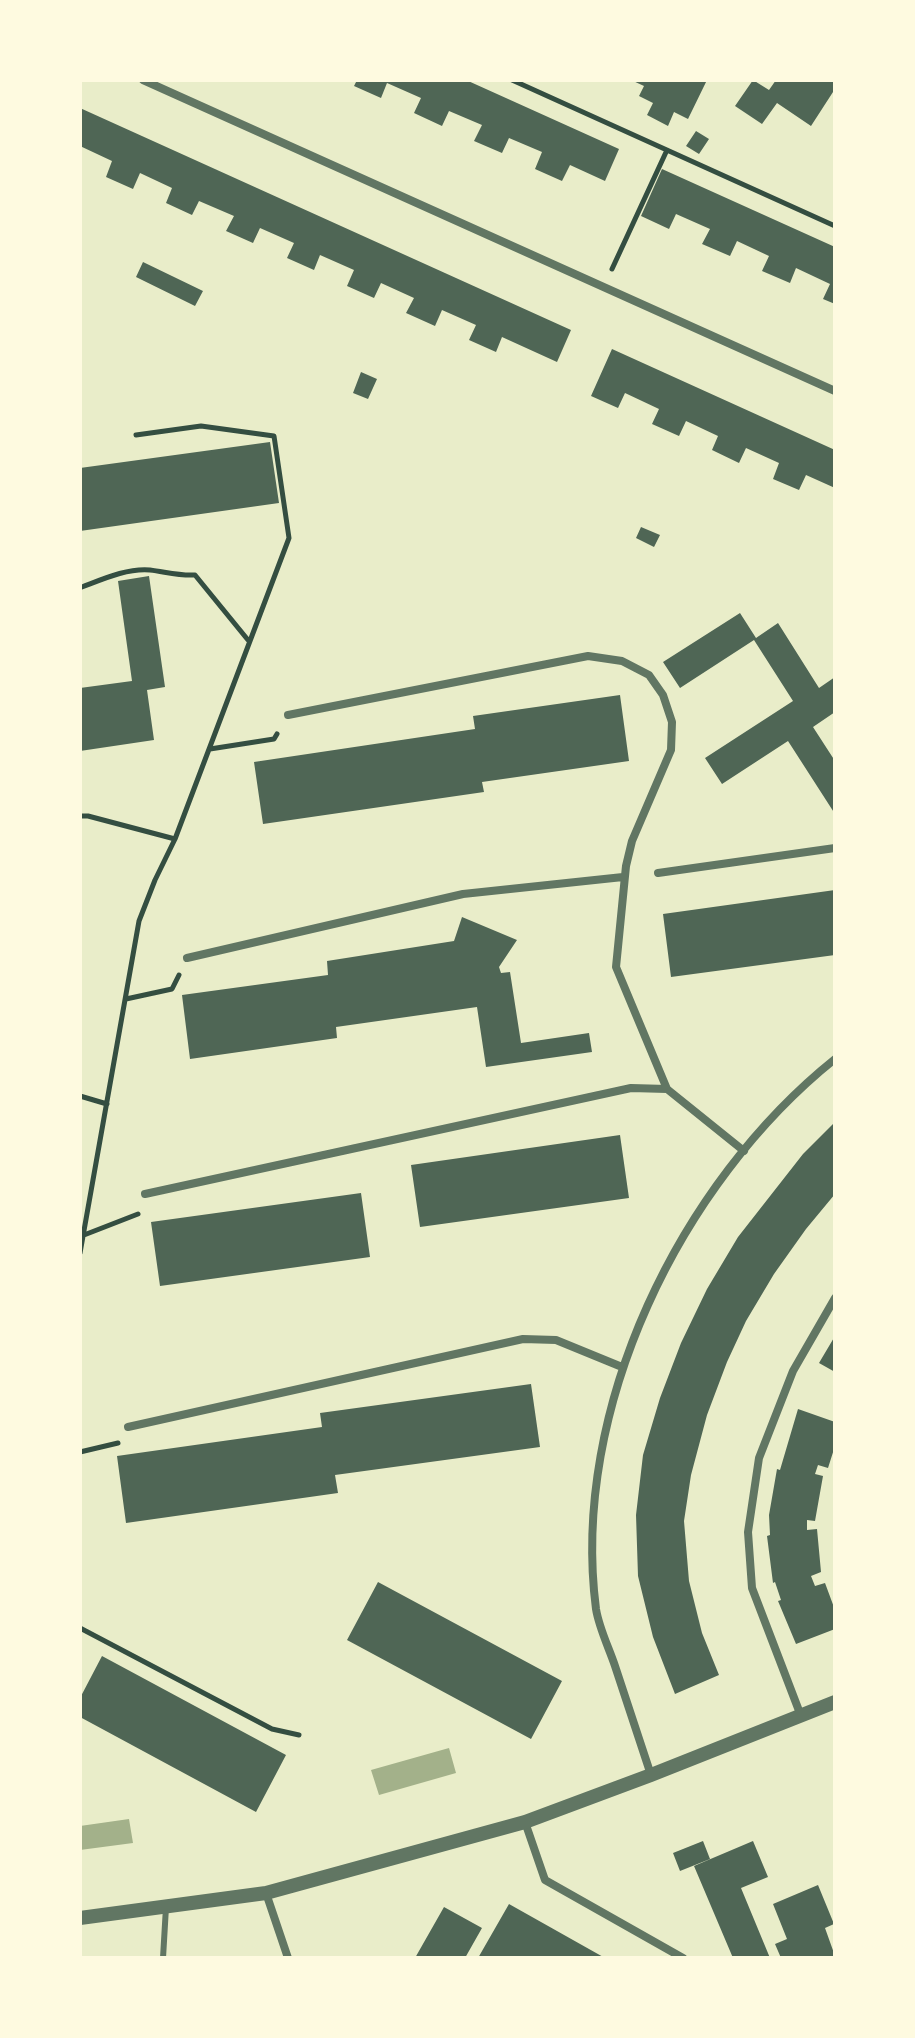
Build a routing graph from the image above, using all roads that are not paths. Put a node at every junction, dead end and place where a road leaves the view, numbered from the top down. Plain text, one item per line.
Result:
1 (143, 80) edge
2 (835, 391) edge
3 (288, 715) road end
4 (835, 848) edge
5 (658, 873) dead end
6 (623, 877) junction
7 (187, 958) road end
8 (835, 1059) edge
9 (667, 1089) junction
10 (744, 1151) junction
11 (145, 1194) road end
12 (835, 1298) edge
13 (622, 1367) junction
14 (128, 1427) road end
15 (835, 1702) edge
16 (801, 1716) junction
17 (651, 1775) junction
18 (525, 1822) junction
19 (266, 1893) junction
20 (166, 1907) junction
21 (80, 1918) edge
22 (163, 1958) edge
23 (288, 1958) edge
24 (683, 1958) edge

1 - 2 street
3 - 6 street
4 - 5 street
6 - 7 street
6 - 9 street
8 - 10 street
9 - 10 street
9 - 11 street
10 - 13 street
12 - 16 street
13 - 14 street
13 - 17 street
15 - 16 street
16 - 17 street
17 - 18 street
18 - 19 street
18 - 24 street
19 - 20 street
19 - 23 street
20 - 21 street
20 - 22 lane

